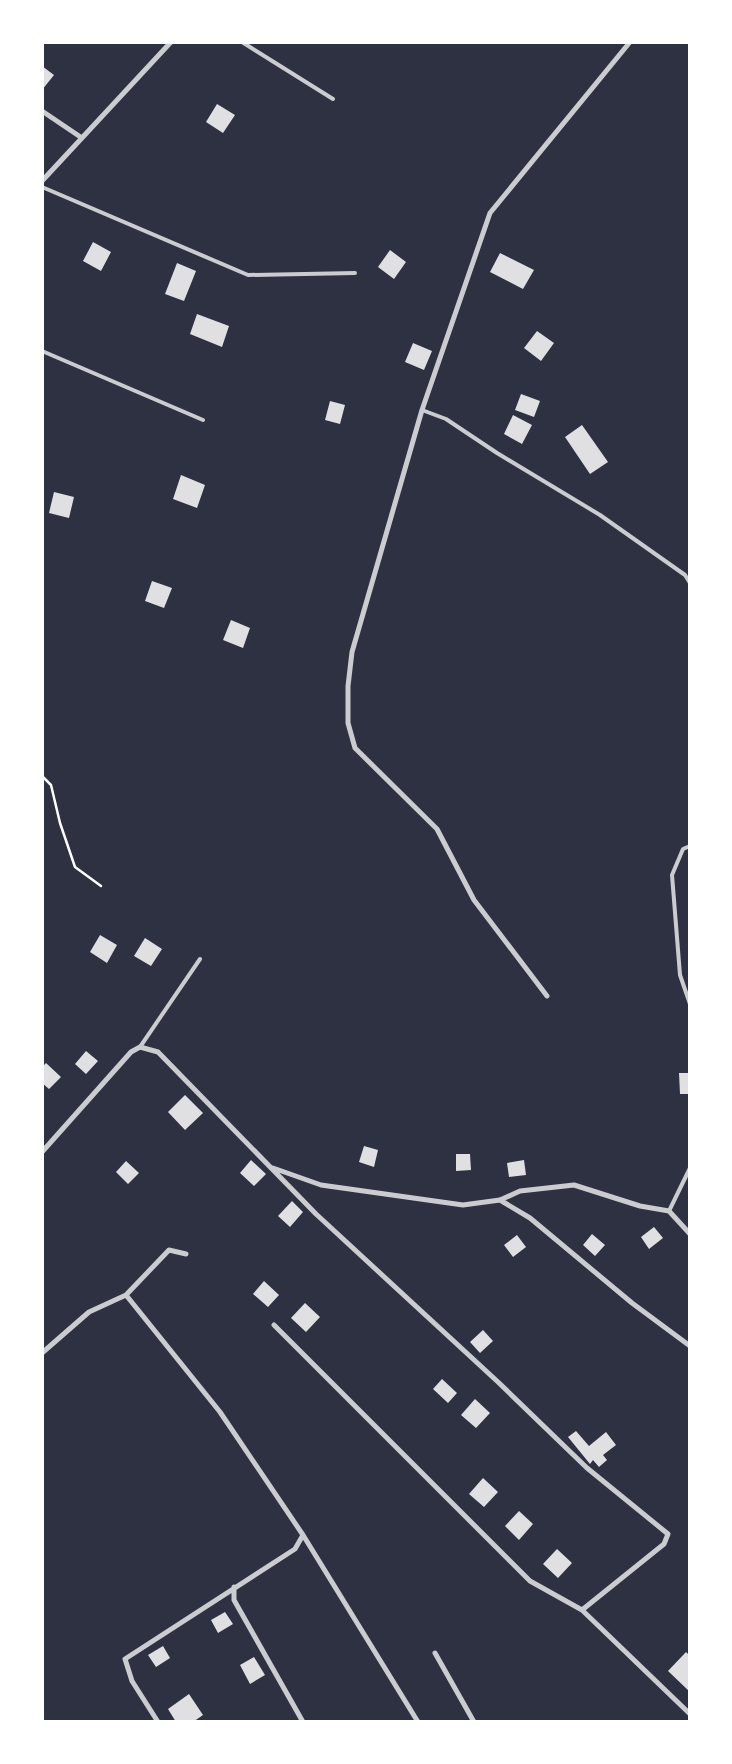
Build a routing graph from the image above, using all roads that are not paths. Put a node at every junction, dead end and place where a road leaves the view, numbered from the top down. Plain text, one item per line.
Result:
1 (171, 42) edge
2 (242, 42) edge
3 (630, 42) edge
4 (333, 99) dead end
5 (42, 111) edge
6 (82, 138) junction
7 (42, 181) edge
8 (42, 187) edge
9 (355, 273) dead end
10 (42, 351) edge
11 (422, 410) junction
12 (203, 420) dead end
13 (690, 584) edge
14 (690, 846) edge
15 (200, 959) dead end
16 (547, 996) dead end
17 (690, 1004) edge
18 (140, 1046) junction
19 (42, 1152) edge
20 (272, 1168) junction
21 (690, 1168) edge
22 (500, 1200) junction
23 (669, 1211) junction
24 (690, 1234) edge
25 (186, 1254) dead end
26 (126, 1295) junction
27 (274, 1325) dead end
28 (690, 1346) edge
29 (42, 1352) edge
30 (303, 1535) junction
31 (234, 1587) junction
32 (582, 1610) junction
33 (435, 1653) dead end
34 (690, 1714) edge
35 (158, 1722) edge
36 (303, 1722) edge
37 (418, 1722) edge
38 (474, 1722) edge

1 - 6 street
2 - 4 lane
3 - 11 street
5 - 6 street
6 - 7 street
8 - 9 lane
10 - 12 lane
11 - 13 lane
11 - 16 street
14 - 17 lane
15 - 18 lane
18 - 19 street
18 - 20 street
20 - 22 street
20 - 32 street
21 - 23 lane
22 - 23 street
22 - 28 street
23 - 24 street
25 - 26 street
26 - 29 street
26 - 30 street
27 - 32 street
30 - 31 street
30 - 37 street
31 - 35 street
31 - 36 street
32 - 34 street
33 - 38 street

